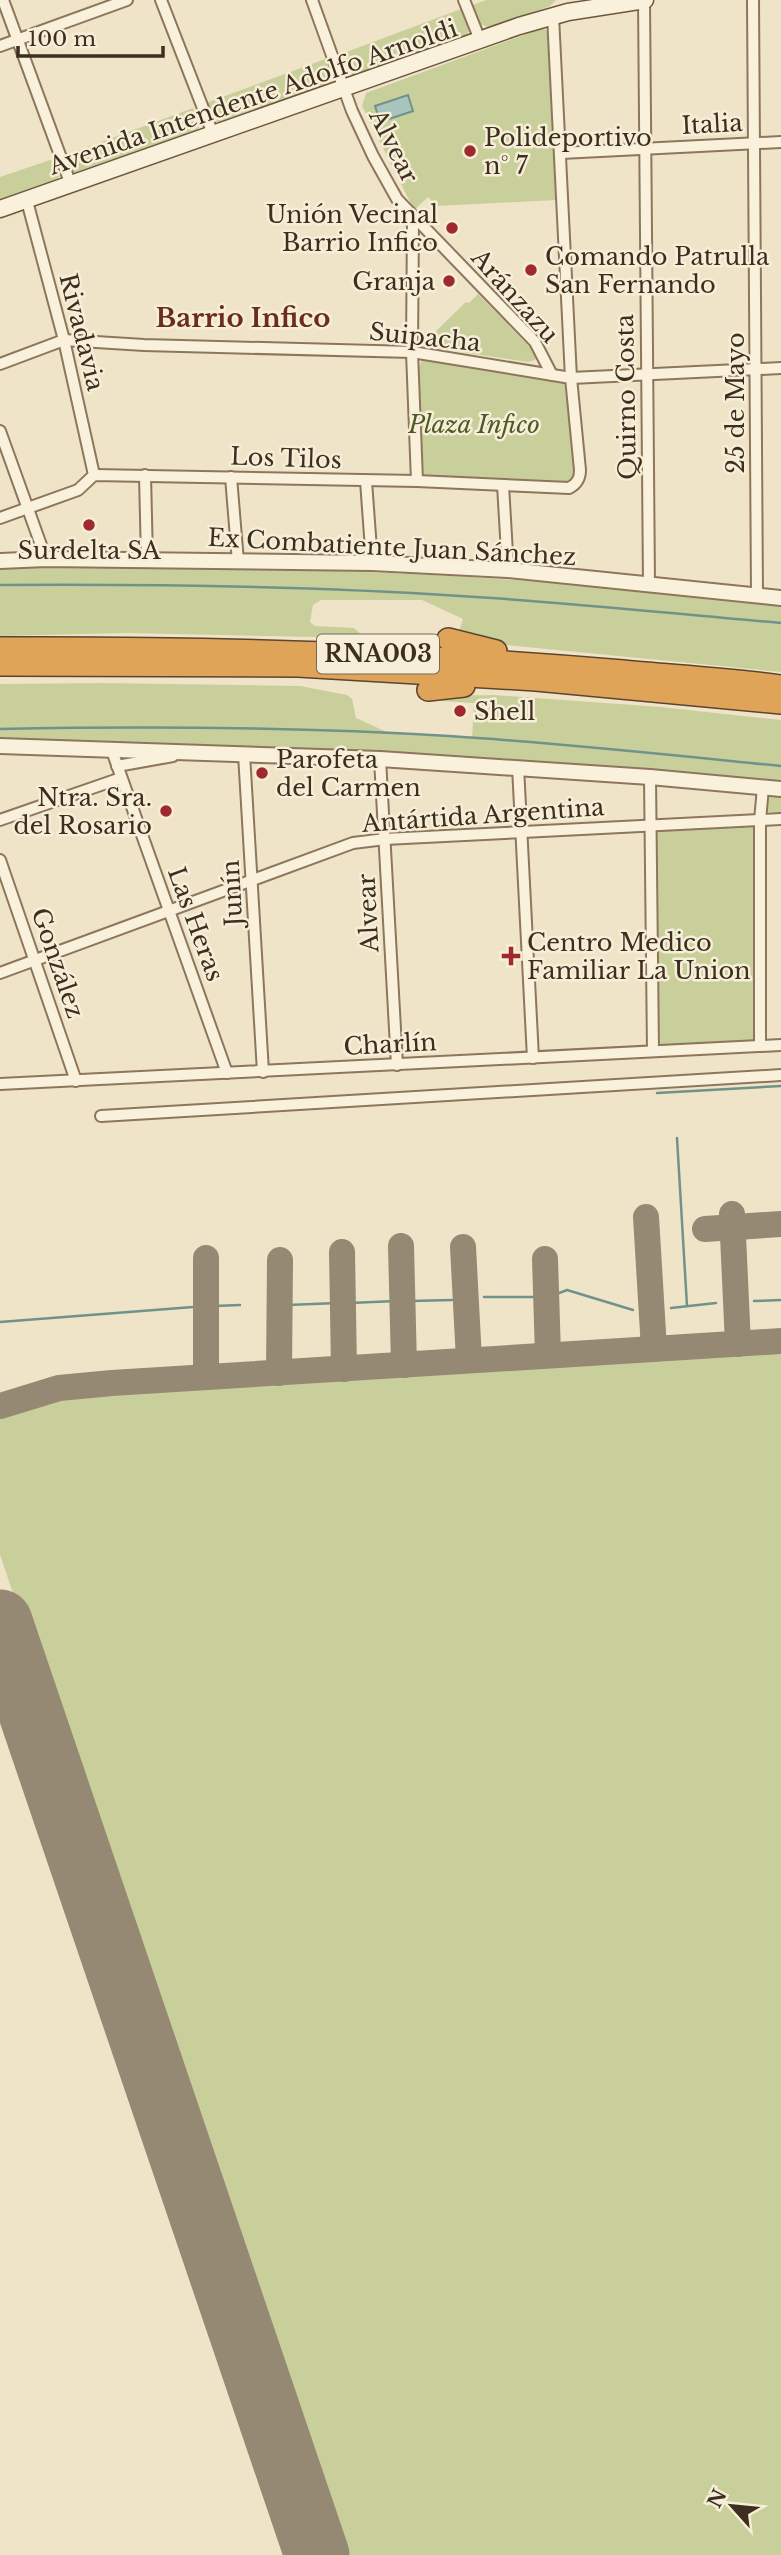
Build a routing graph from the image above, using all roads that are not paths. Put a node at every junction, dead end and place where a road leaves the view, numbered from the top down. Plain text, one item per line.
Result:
1 (3, 0) edge
2 (127, 0) edge
3 (161, 0) edge
4 (312, 0) edge
5 (464, 0) edge
6 (645, 0) edge
7 (753, 0) edge
8 (562, 9) edge
9 (17, 40) junction
10 (480, 40) junction
11 (0, 46) edge
12 (345, 89) junction
13 (213, 134) junction
14 (781, 142) edge
15 (754, 143) junction
16 (645, 149) junction
17 (561, 153) junction
18 (71, 185) junction
19 (27, 201) junction
20 (0, 209) edge
21 (413, 217) junction
22 (64, 341) junction
23 (412, 352) junction
24 (0, 364) edge
25 (781, 368) edge
26 (756, 369) junction
27 (552, 375) junction
28 (646, 375) junction
29 (571, 378) junction
30 (0, 431) edge
31 (94, 475) junction
32 (145, 475) junction
33 (231, 477) junction
34 (366, 481) junction
35 (417, 481) junction
36 (503, 485) junction
37 (27, 508) junction
38 (0, 518) edge
39 (46, 559) junction
40 (147, 560) junction
41 (0, 561) edge
42 (238, 562) junction
43 (372, 564) junction
44 (508, 570) junction
45 (649, 584) junction
46 (757, 595) junction
47 (781, 597) edge
48 (448, 639) dead end
49 (365, 643) dead end
50 (0, 648) edge
51 (302, 651) junction
52 (0, 665) edge
53 (556, 665) junction
54 (177, 666) junction
55 (325, 676) dead end
56 (536, 680) junction
57 (428, 690) dead end
58 (779, 696) edge
59 (0, 746) edge
60 (111, 748) junction
61 (191, 752) junction
62 (244, 754) junction
63 (380, 759) junction
64 (117, 766) junction
65 (518, 767) junction
66 (650, 777) junction
67 (121, 778) junction
68 (763, 786) junction
69 (781, 789) edge
70 (781, 819) edge
71 (0, 820) edge
72 (760, 821) junction
73 (650, 826) junction
74 (522, 832) junction
75 (385, 839) junction
76 (0, 860) edge
77 (252, 881) junction
78 (169, 912) junction
79 (34, 960) junction
80 (0, 973) edge
81 (781, 1045) edge
82 (760, 1046) junction
83 (653, 1051) junction
84 (533, 1058) junction
85 (397, 1065) junction
86 (263, 1072) junction
87 (227, 1073) junction
88 (781, 1075) edge
89 (76, 1080) junction
90 (0, 1084) edge
91 (101, 1116) dead end

1 - 9 street
2 - 9 street
3 - 13 street
4 - 12 street, Alvear
5 - 10 street
6 - 8 main road, Avenida Intendente Adolfo Arnoldi
6 - 16 street, Quirno Costa
7 - 15 street, 25 de Mayo
8 - 10 main road, Avenida Intendente Adolfo Arnoldi
8 - 17 street
9 - 11 street
9 - 18 street
10 - 12 main road, Avenida Intendente Adolfo Arnoldi
12 - 13 main road, Avenida Intendente Adolfo Arnoldi
12 - 21 street, Alvear
13 - 18 main road, Avenida Intendente Adolfo Arnoldi
14 - 15 street, Italia
15 - 16 street, Italia
15 - 26 street, 25 de Mayo
16 - 17 street, Italia
16 - 28 street, Quirno Costa
17 - 29 street
18 - 19 main road, Avenida Intendente Adolfo Arnoldi
19 - 20 main road, Avenida Intendente Adolfo Arnoldi
19 - 22 street, Rivadavia
21 - 23 street, Alvear
21 - 27 street, Aránzazu
22 - 23 street, Suipacha
22 - 24 street
22 - 31 street, Rivadavia
23 - 27 street, Suipacha
23 - 35 street, Alvear
25 - 26 street, Suipacha
26 - 28 street, Suipacha
26 - 46 street, 25 de Mayo
27 - 29 street, Suipacha
28 - 29 street, Suipacha
28 - 45 street, Quirno Costa
29 - 36 street, Los Tilos
30 - 37 street
31 - 32 street, Los Tilos
31 - 37 street
32 - 33 street, Los Tilos
32 - 40 street
33 - 34 street, Los Tilos
33 - 42 street
34 - 35 street, Los Tilos
34 - 43 street
35 - 36 street, Los Tilos
36 - 44 street
37 - 38 street
37 - 39 street
39 - 40 street, Ex Combatiente Juan Sánchez
39 - 41 street, Ex Combatiente Juan Sánchez
40 - 42 street, Ex Combatiente Juan Sánchez
42 - 43 street, Ex Combatiente Juan Sánchez
43 - 44 street, Ex Combatiente Juan Sánchez
44 - 45 street, Ex Combatiente Juan Sánchez
45 - 46 street, Ex Combatiente Juan Sánchez
46 - 47 street, Ex Combatiente Juan Sánchez
48 - 53 highway
49 - 51 highway
50 - 51 highway, RNA003
51 - 53 highway, RNA003
52 - 54 highway, RNA003
53 - 58 highway, RNA003
54 - 55 highway
54 - 56 highway, RNA003
56 - 57 highway
56 - 58 highway, RNA003
59 - 60 street
60 - 61 street
60 - 64 street, Las Heras
61 - 62 street
61 - 64 street
62 - 63 street
62 - 77 street, Junín
63 - 65 street
63 - 75 street, Alvear
64 - 67 street, Las Heras
65 - 66 street
65 - 74 street
66 - 68 street
66 - 73 street
67 - 71 street
67 - 78 street, Las Heras
68 - 69 street
68 - 72 street
70 - 72 street, Antártida Argentina
72 - 73 street, Antártida Argentina
72 - 82 street
73 - 74 street, Antártida Argentina
73 - 83 street
74 - 75 street, Antártida Argentina
74 - 84 street
75 - 77 street, Antártida Argentina
75 - 85 street, Alvear
76 - 79 street, González
77 - 78 street, Antártida Argentina
77 - 86 street, Junín
78 - 79 street, Antártida Argentina
78 - 87 street, Las Heras
79 - 80 street, Antártida Argentina
79 - 89 street, González
81 - 82 street, Charlín
82 - 83 street, Charlín
83 - 84 street, Charlín
84 - 85 street, Charlín
85 - 86 street, Charlín
86 - 87 street, Charlín
87 - 89 street, Charlín
88 - 91 street
89 - 90 street, Charlín

